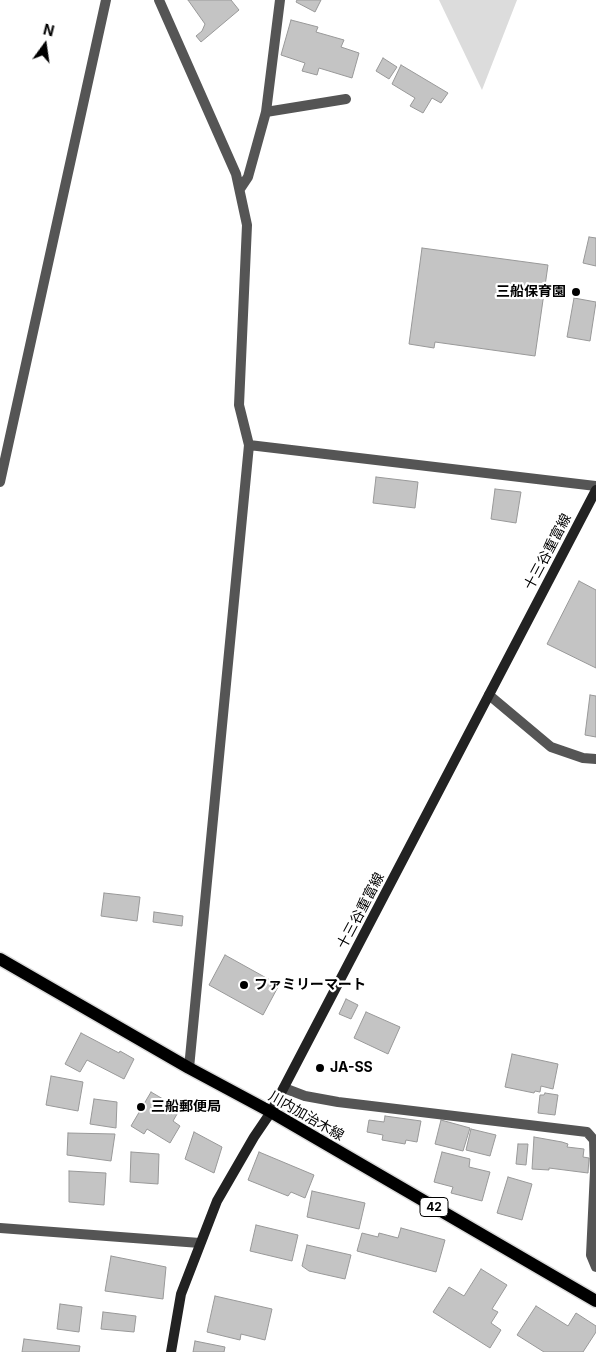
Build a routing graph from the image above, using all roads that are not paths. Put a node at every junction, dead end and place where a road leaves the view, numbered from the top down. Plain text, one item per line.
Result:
1 (106, 0) edge
2 (159, 0) edge
3 (280, 0) edge
4 (346, 100) dead end
5 (266, 112) junction
6 (240, 189) junction
7 (249, 444) junction
8 (0, 482) edge
9 (596, 488) edge
10 (489, 695) junction
11 (596, 759) edge
12 (0, 959) edge
13 (189, 1068) junction
14 (284, 1088) junction
15 (272, 1112) junction
16 (0, 1228) edge
17 (200, 1243) junction
18 (596, 1268) edge
19 (596, 1301) edge
20 (171, 1352) edge

1 - 8 street
2 - 6 street
3 - 5 street
4 - 5 street
5 - 6 street
6 - 7 street
7 - 9 street
7 - 13 street
9 - 10 main road, 十三谷重富線
10 - 11 street
10 - 14 main road, 十三谷重富線
12 - 13 main road, 川内加治木線 / 42
13 - 15 main road, 川内加治木線 / 42
14 - 15 main road, 十三谷重富線
14 - 18 street
15 - 17 main road, 十三谷重富線
15 - 19 main road, 川内加治木線 / 42
16 - 17 street
17 - 20 main road, 十三谷重富線

